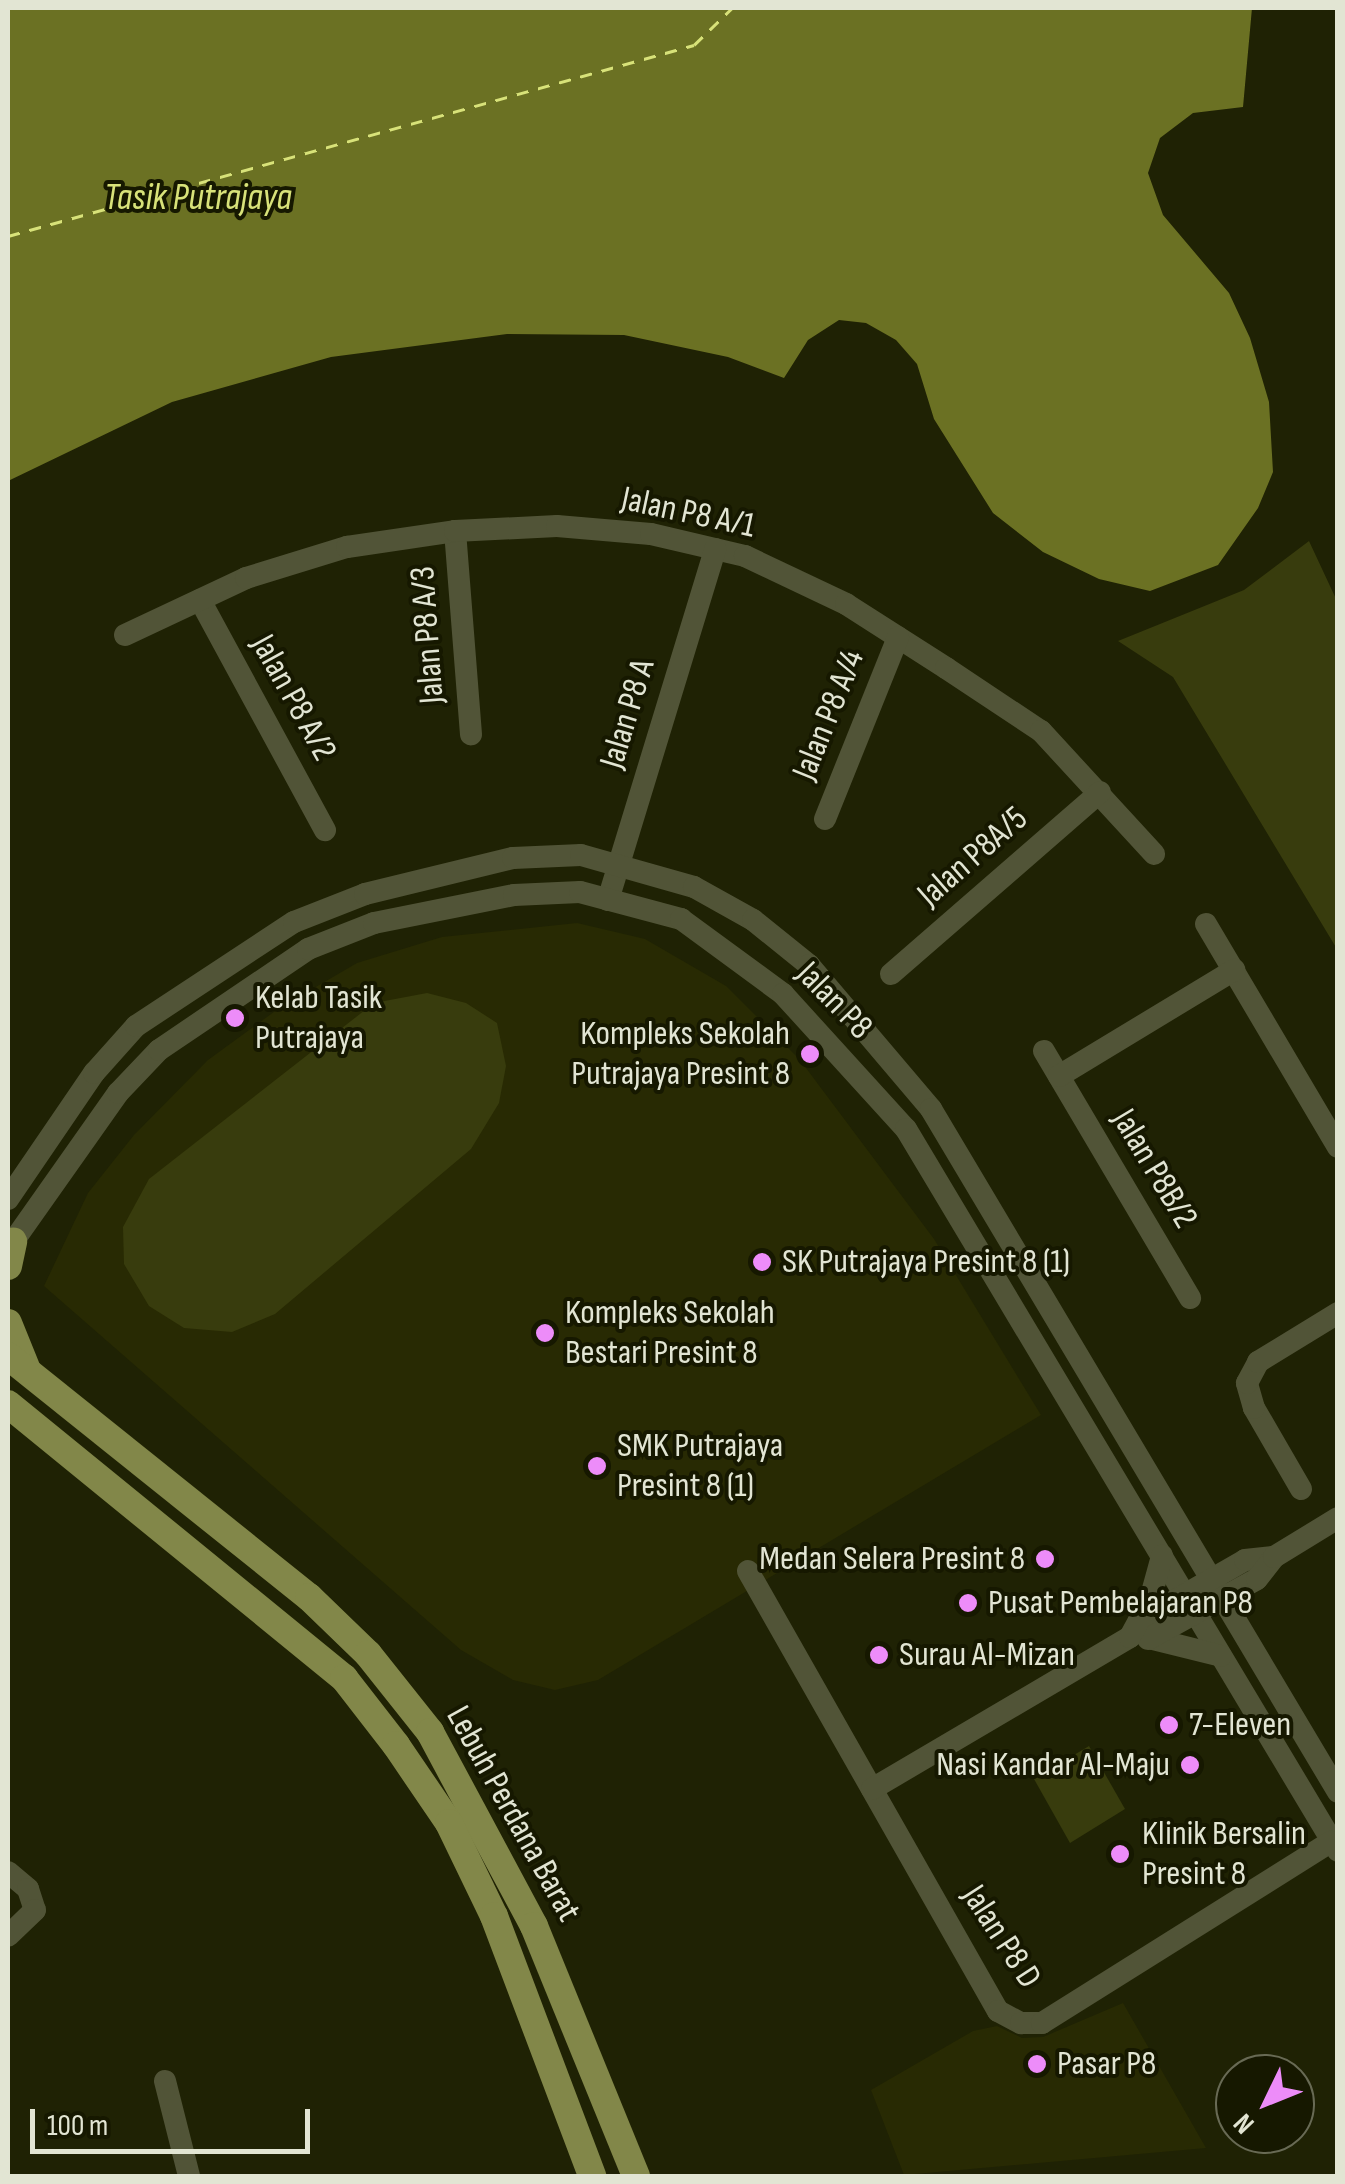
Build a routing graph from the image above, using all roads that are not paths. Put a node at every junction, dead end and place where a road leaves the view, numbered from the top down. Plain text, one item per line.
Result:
1 (455, 531) junction
2 (715, 549) junction
3 (200, 600) junction
4 (125, 635) dead end
5 (898, 637) junction
6 (471, 734) dead end
7 (1100, 792) junction
8 (825, 819) dead end
9 (325, 830) dead end
10 (1154, 854) dead end
11 (619, 866) junction
12 (608, 900) junction
13 (1206, 924) dead end
14 (1234, 970) junction
15 (891, 974) dead end
16 (1044, 1052) dead end
17 (1058, 1076) junction
18 (1338, 1147) edge
19 (8, 1199) edge
20 (9, 1252) edge
21 (1190, 1298) dead end
22 (1338, 1313) edge
23 (8, 1323) edge
24 (18, 1363) edge
25 (8, 1404) edge
26 (1301, 1489) dead end
27 (1338, 1518) edge
28 (1162, 1556) junction
29 (748, 1570) dead end
30 (1220, 1587) junction
31 (1190, 1604) junction
32 (1139, 1632) junction
33 (1222, 1656) junction
34 (872, 1790) junction
35 (1338, 1792) edge
36 (1334, 1846) edge
37 (8, 1872) edge
38 (16, 1931) edge
39 (594, 2065) junction
40 (165, 2081) dead end
41 (188, 2176) edge
42 (592, 2176) edge
43 (636, 2176) edge
44 (655, 2176) edge

1 - 2 street, Jalan P8 A/1
1 - 3 street, Jalan P8 A/1
1 - 6 street, Jalan P8 A/3
2 - 5 street, Jalan P8 A/1
2 - 11 street, Jalan P8 A
3 - 4 street, Jalan P8 A/1
3 - 9 street, Jalan P8 A/2
5 - 7 street, Jalan P8 A/1
5 - 8 street, Jalan P8 A/4
7 - 10 street, Jalan P8 A/1
7 - 15 street, Jalan P8A/5
11 - 12 street, Jalan P8 A
11 - 19 street, Jalan P8
11 - 30 street, Jalan P8
12 - 20 street, Jalan P8
12 - 28 street, Jalan P8
13 - 14 street
14 - 17 street
14 - 18 street
16 - 17 street, Jalan P8B/2
17 - 21 street, Jalan P8B/2
22 - 26 street
23 - 24 main road
24 - 39 main road, Lebuh Perdana Barat
25 - 42 main road, Lebuh Perdana Barat
27 - 30 street
28 - 31 street, Jalan P8
28 - 32 street
29 - 34 street, Jalan P8 D
30 - 31 street
30 - 35 street, Jalan P8
31 - 32 street
31 - 33 street, Jalan P8
32 - 33 street
32 - 34 street
33 - 36 street, Jalan P8
34 - 36 street, Jalan P8 D
37 - 38 street
39 - 43 main road, Lebuh Perdana Barat
39 - 44 main road
40 - 41 street

